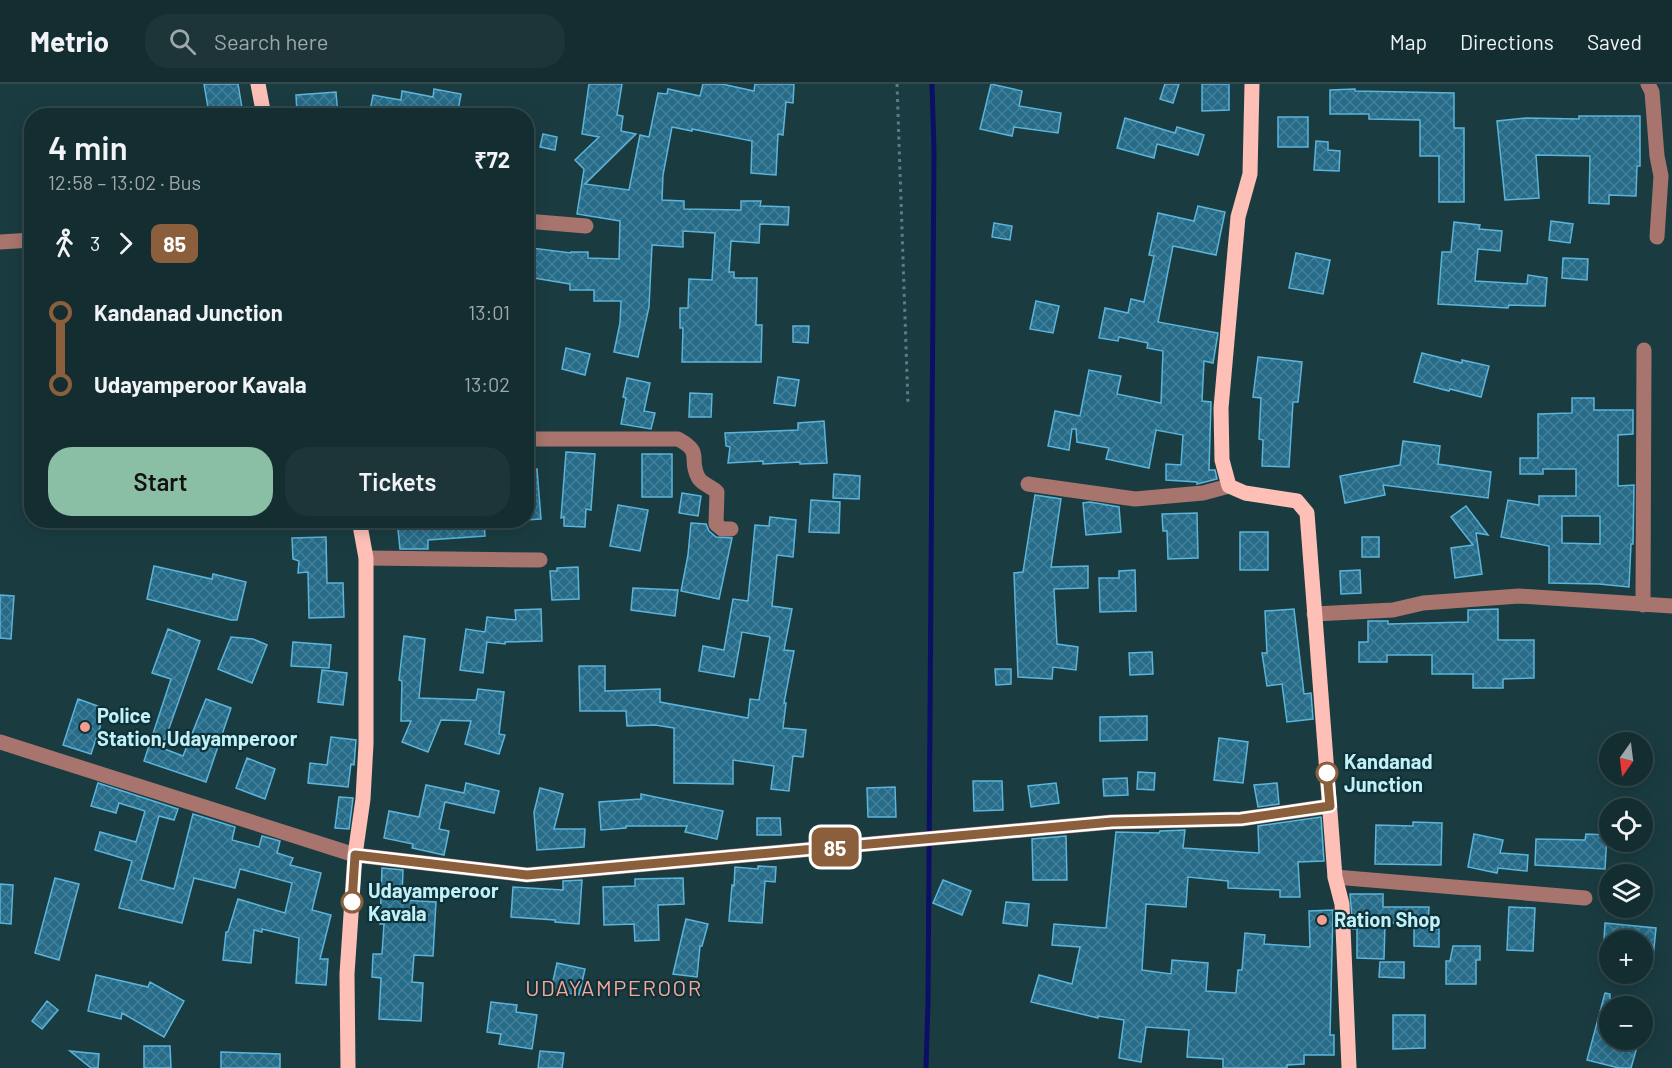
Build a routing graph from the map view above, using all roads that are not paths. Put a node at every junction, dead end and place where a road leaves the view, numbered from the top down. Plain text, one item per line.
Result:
1 (258, 84) edge
2 (1252, 84) edge
3 (1648, 84) edge
4 (262, 108) edge
5 (534, 222) edge
6 (586, 225) dead end
7 (1657, 237) dead end
8 (24, 240) edge
9 (0, 242) edge
10 (1644, 350) dead end
11 (534, 439) edge
12 (1028, 484) dead end
13 (1229, 486) junction
14 (360, 528) edge
15 (731, 529) dead end
16 (366, 558) junction
17 (540, 560) dead end
18 (1643, 605) junction
19 (1672, 606) edge
20 (1314, 614) junction
21 (0, 742) edge
22 (1330, 806) junction
23 (355, 855) junction
24 (1335, 877) junction
25 (1585, 898) dead end
26 (348, 1068) edge
27 (1349, 1068) edge

1 - 4 main road
2 - 13 main road
3 - 7 street
5 - 6 street
8 - 9 street
10 - 18 street
11 - 15 street
12 - 13 street
13 - 20 main road
14 - 16 main road
16 - 17 street
16 - 23 main road
18 - 19 street
18 - 20 street
20 - 22 main road
21 - 23 street
22 - 23 street
22 - 24 main road
23 - 26 main road
24 - 25 street
24 - 27 main road

